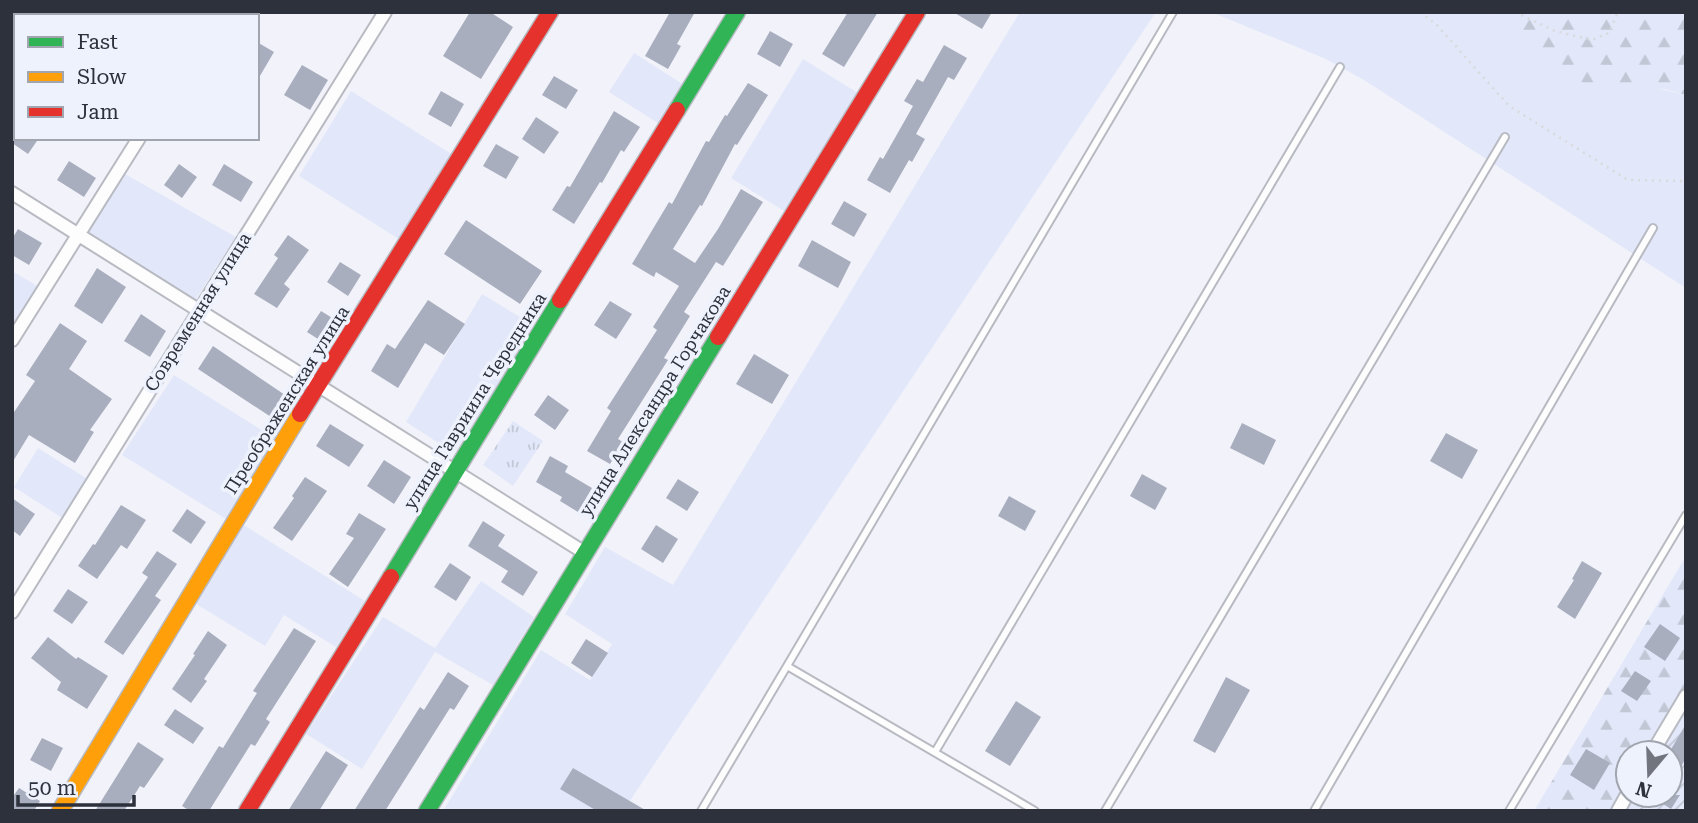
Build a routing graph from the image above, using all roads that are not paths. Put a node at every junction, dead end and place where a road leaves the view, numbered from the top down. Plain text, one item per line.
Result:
1 (385, 12) edge
2 (550, 12) edge
3 (737, 12) edge
4 (917, 12) edge
5 (1173, 12) edge
6 (1340, 67) dead end
7 (1505, 137) dead end
8 (138, 140) edge
9 (12, 193) edge
10 (1653, 228) dead end
11 (79, 235) junction
12 (199, 311) junction
13 (12, 340) edge
14 (318, 385) junction
15 (455, 471) junction
16 (1686, 515) edge
17 (585, 553) junction
18 (12, 612) edge
19 (787, 666) junction
20 (1686, 696) edge
21 (1660, 739) edge
22 (935, 752) junction
23 (703, 808) edge
24 (60, 811) edge
25 (247, 811) edge
26 (427, 811) edge
27 (714, 811) edge
28 (1035, 811) edge
29 (1105, 811) edge
30 (1314, 811) edge
31 (1509, 811) edge

1 - 12 street, Современная улица
2 - 14 street, Преображенская улица
3 - 15 street, улица Гавриила Чередника
4 - 17 street, улица Александра Горчакова
5 - 19 lane
6 - 22 lane
7 - 29 lane
8 - 11 street
9 - 11 street
10 - 30 lane
11 - 12 street
11 - 13 street
12 - 14 street
12 - 18 street, Современная улица
14 - 15 street
14 - 24 street, Преображенская улица
15 - 17 street
15 - 25 street, улица Гавриила Чередника
16 - 31 lane
17 - 26 street, улица Александра Горчакова
19 - 22 lane
19 - 23 lane
20 - 21 street
22 - 28 lane
23 - 27 lane

